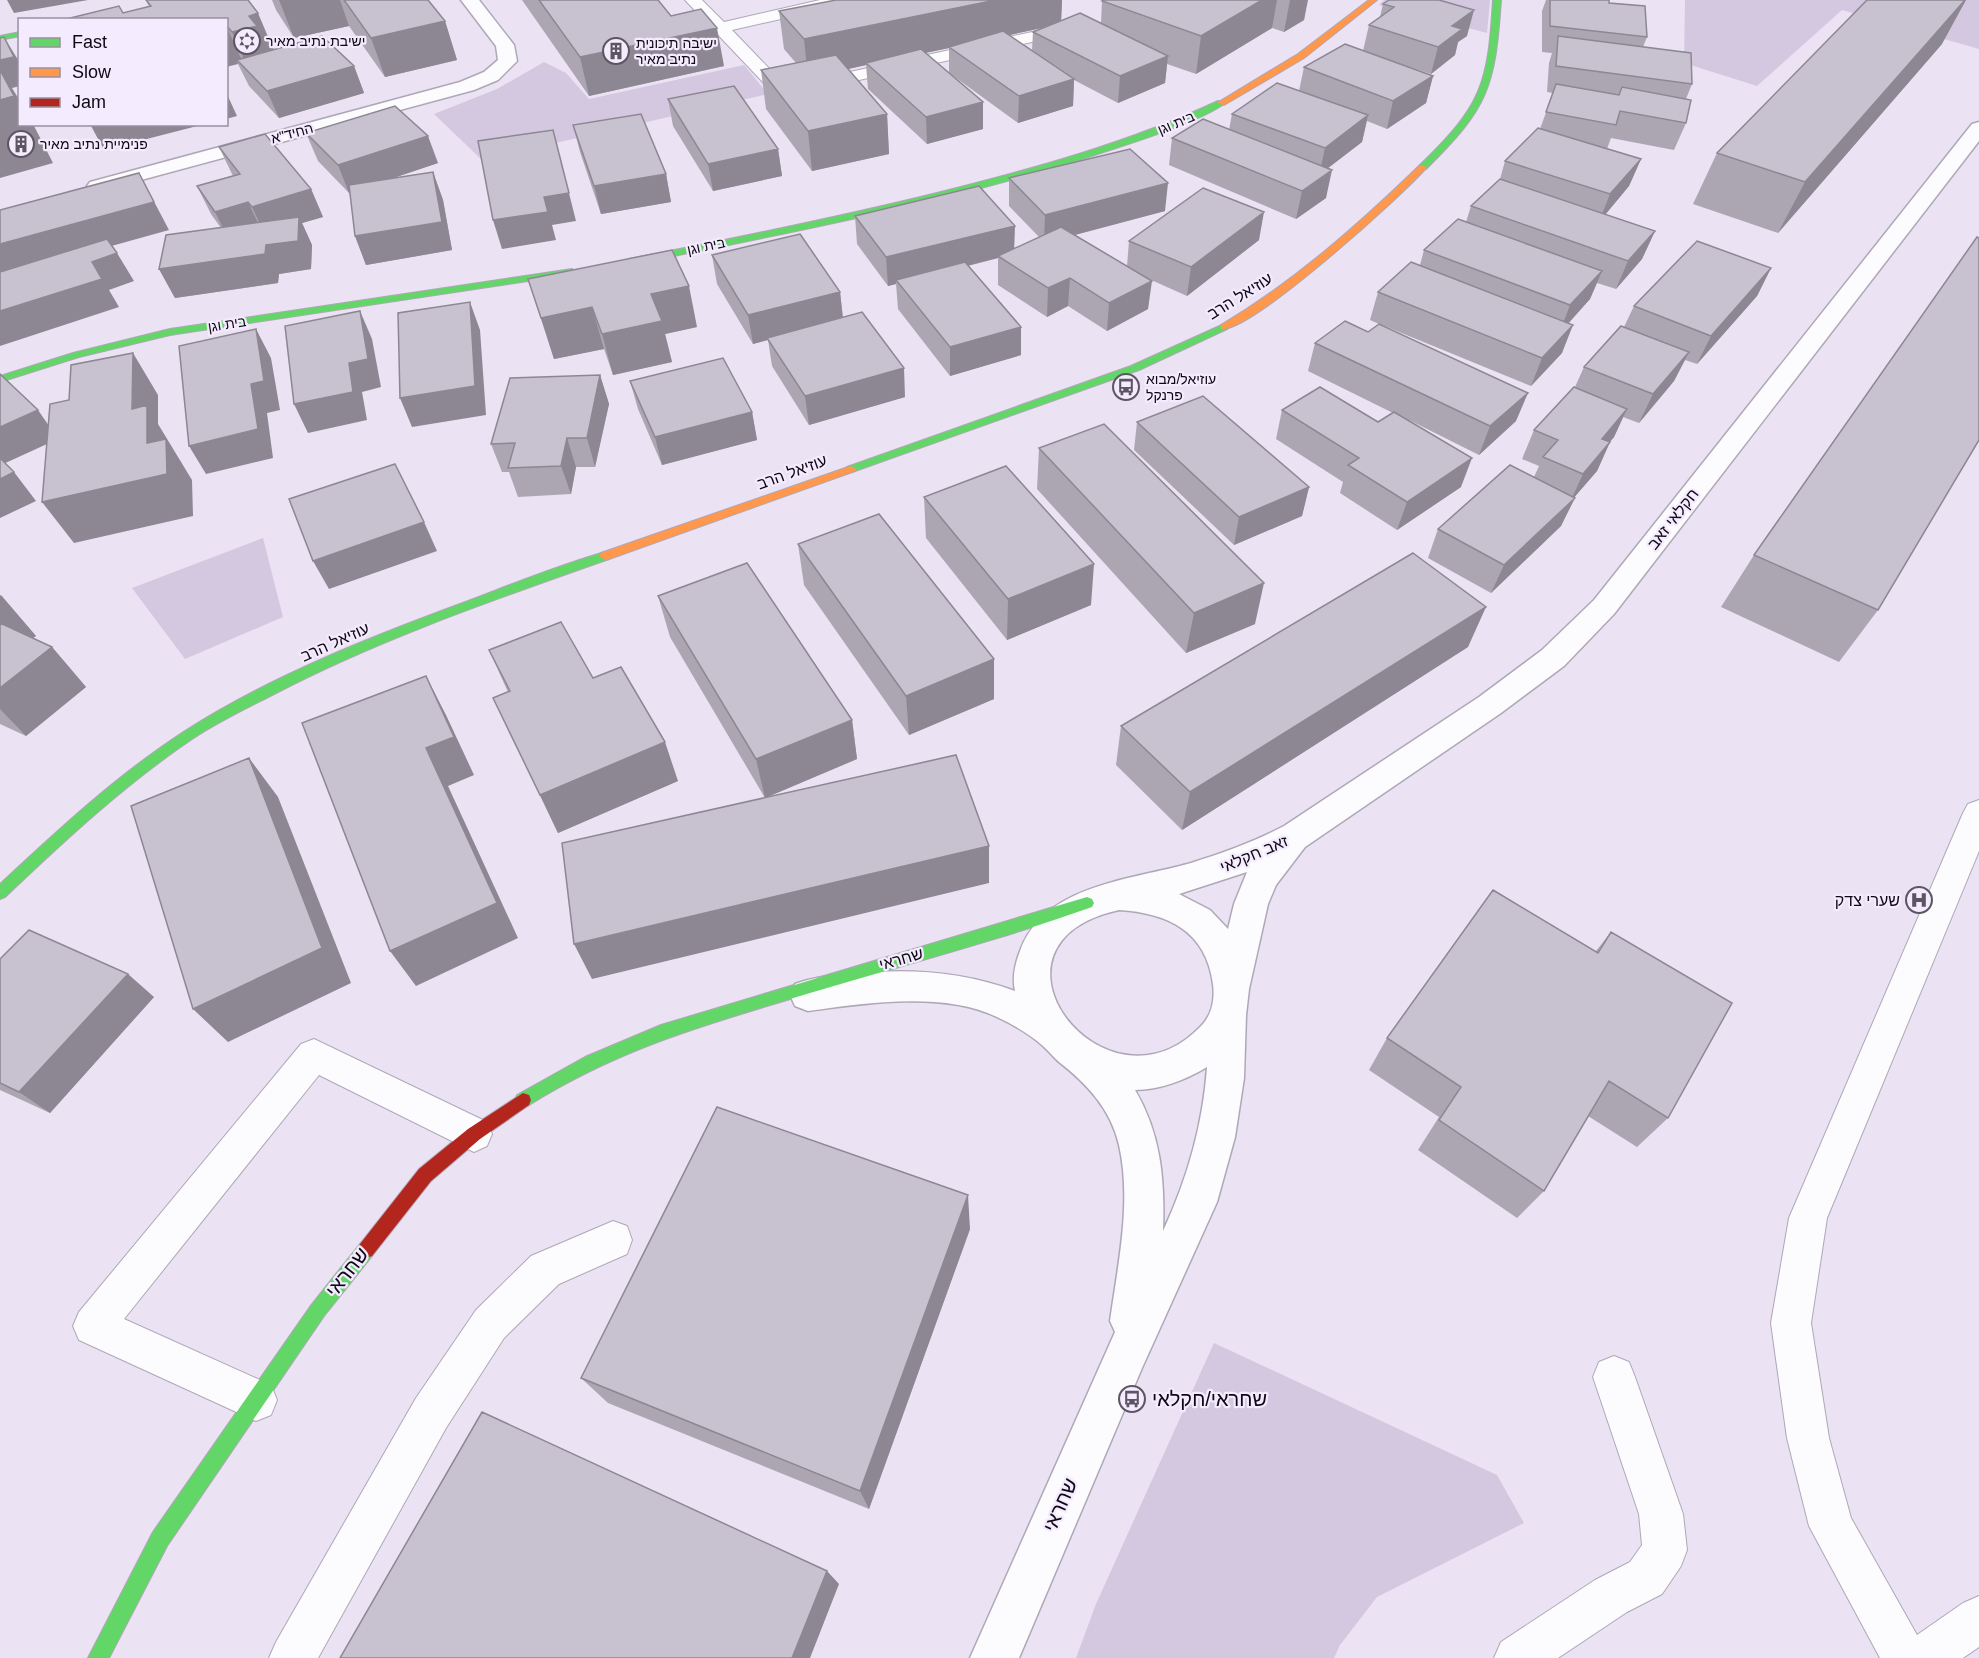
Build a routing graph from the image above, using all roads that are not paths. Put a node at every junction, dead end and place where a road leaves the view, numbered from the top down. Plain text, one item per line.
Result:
1 (470, 0) edge
2 (693, 0) edge
3 (842, 0) edge
4 (1373, 0) edge
5 (1497, 0) edge
6 (720, 28) junction
7 (1074, 28) edge
8 (18, 34) edge
9 (0, 38) edge
10 (1979, 128) edge
11 (80, 190) edge
12 (615, 264) edge
13 (581, 271) edge
14 (0, 379) edge
15 (1979, 813) edge
16 (1296, 836) junction
17 (0, 893) edge
18 (1103, 899) junction
19 (1231, 1002) junction
20 (715, 1014) junction
21 (1069, 1046) junction
22 (474, 1134) junction
23 (613, 1240) dead end
24 (1127, 1353) junction
25 (1614, 1377) dead end
26 (256, 1400) junction
27 (1979, 1619) edge
28 (98, 1658) edge
29 (292, 1658) edge
30 (994, 1658) edge
31 (1517, 1658) edge
32 (1905, 1658) edge
33 (1924, 1658) edge

1 - 11 street, החיד"א
2 - 6 lane
3 - 6 lane
4 - 12 street, בית וגן
5 - 17 street, עוזיאל הרב
6 - 7 lane
8 - 9 street
10 - 16 street, חקלאי זאב
13 - 14 street, בית וגן
15 - 32 lane
16 - 18 street, זאב חקלאי
16 - 19 street, זאב חקלאי
18 - 19 street
18 - 20 street, שחראי
18 - 21 street
19 - 21 street
19 - 24 street, שחראי
20 - 21 street, שחראי
20 - 22 street, שחראי
21 - 24 street, שחראי
22 - 26 street, שחראי
22 - 26 lane
23 - 29 lane
24 - 30 street, שחראי
25 - 31 lane
26 - 28 street, שחראי
27 - 33 lane

